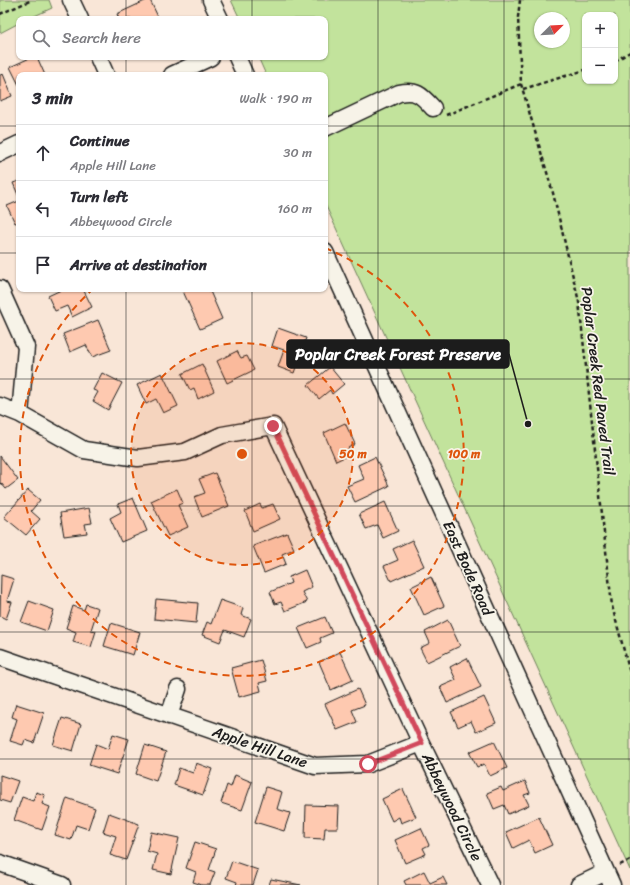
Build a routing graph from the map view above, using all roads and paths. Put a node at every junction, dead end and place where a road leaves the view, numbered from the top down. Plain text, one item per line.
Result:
1 (32, 0) edge
2 (71, 0) edge
3 (211, 0) edge
4 (520, 0) edge
5 (0, 14) edge
6 (79, 16) edge
7 (219, 16) edge
8 (630, 52) edge
9 (99, 60) edge
10 (204, 60) edge
11 (238, 60) edge
12 (618, 60) edge
13 (582, 71) edge
14 (105, 72) edge
15 (178, 72) edge
16 (244, 72) edge
17 (521, 84) junction
18 (523, 89) junction
19 (439, 112) joint
20 (328, 127) edge
21 (16, 145) edge
22 (0, 153) edge
23 (328, 259) edge
24 (0, 289) edge
25 (0, 406) edge
26 (20, 414) junction
27 (0, 657) edge
28 (630, 673) edge
29 (178, 689) dead end
30 (169, 716) junction
31 (422, 743) junction
32 (0, 863) edge
33 (609, 878) edge
34 (58, 884) edge
35 (490, 885) edge
36 (579, 885) edge

1 - 5 path
2 - 6 street
3 - 7 street
4 - 17 path, Poplar Creek Red Paved Trail
8 - 12 path
9 - 14 street
10 - 15 street
11 - 16 street
13 - 18 path
17 - 18 path, Poplar Creek Red Paved Trail
17 - 19 path
18 - 28 path, Poplar Creek Red Paved Trail
19 - 20 street
21 - 22 street
23 - 33 street, East Bode Road
24 - 26 street
25 - 26 street, Abbeywood Circle
26 - 31 street, Abbeywood Circle
27 - 30 street, Apple Hill Lane
29 - 30 street
30 - 31 street, Apple Hill Lane
31 - 35 street, Abbeywood Circle
32 - 34 street
33 - 36 street

